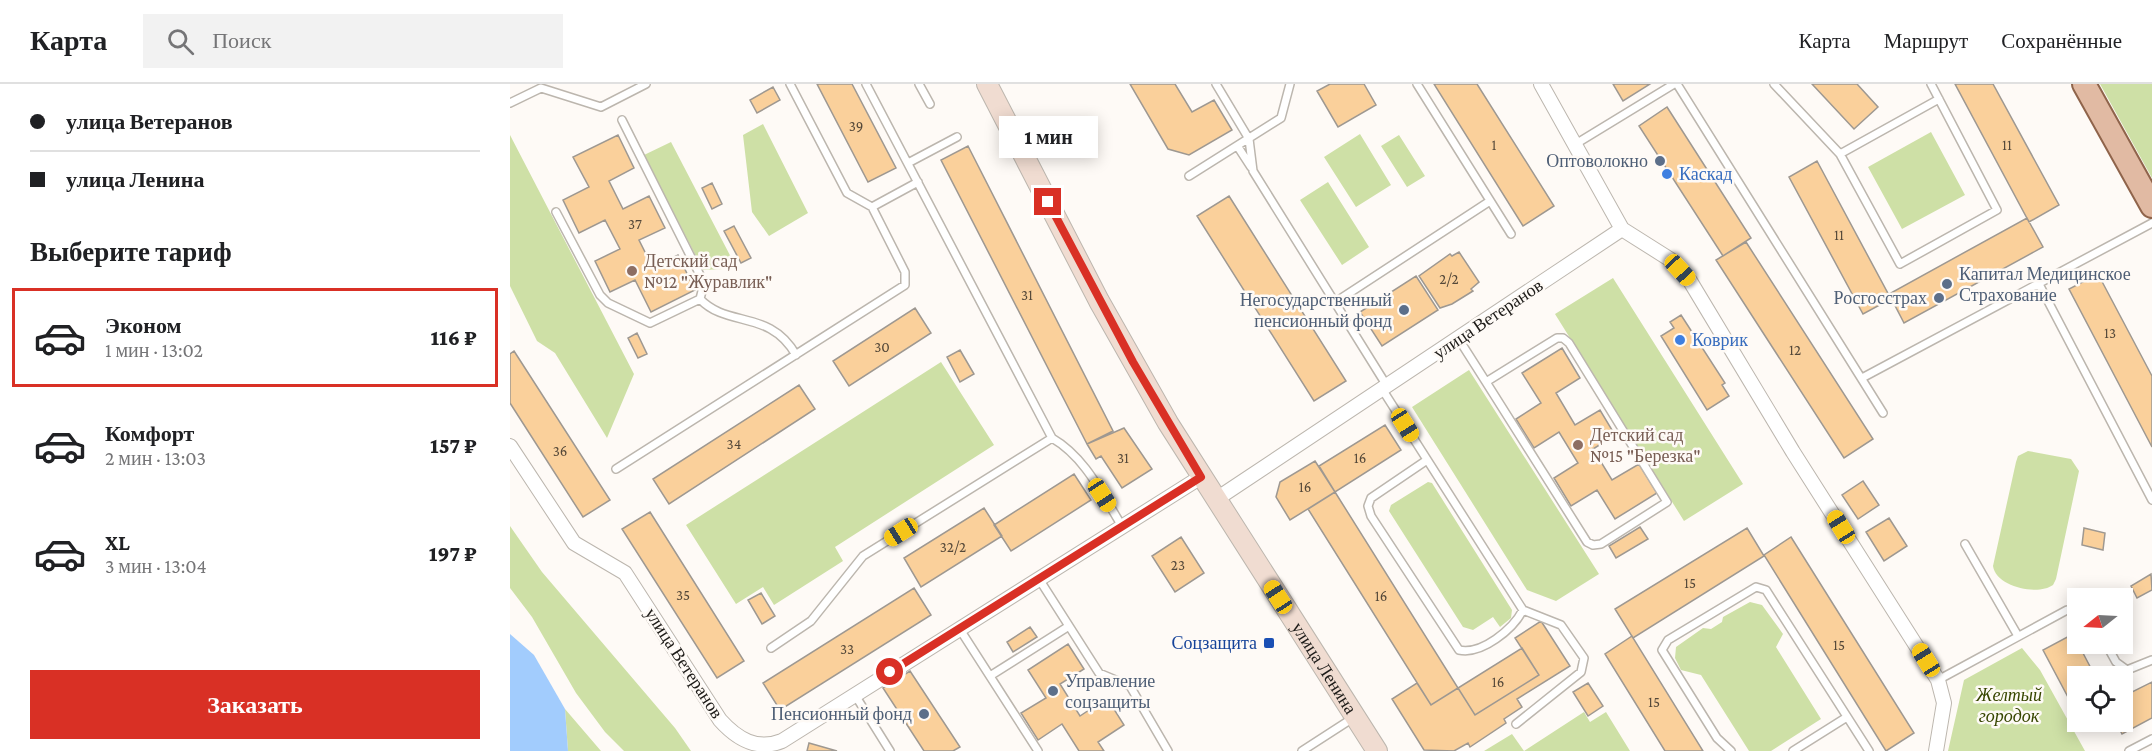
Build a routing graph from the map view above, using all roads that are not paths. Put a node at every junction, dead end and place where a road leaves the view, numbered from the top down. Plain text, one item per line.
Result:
1 (646, 84) edge
2 (790, 84) edge
3 (866, 84) edge
4 (931, 84) edge
5 (987, 84) edge
6 (1216, 84) edge
7 (1290, 84) edge
8 (1417, 84) edge
9 (1540, 84) edge
10 (1675, 84) edge
11 (1774, 84) edge
12 (1930, 84) edge
13 (2084, 84) edge
14 (921, 86) edge
15 (1939, 99) junction
16 (510, 103) edge
17 (930, 104) dead end
18 (622, 120) dead end
19 (957, 137) dead end
20 (1249, 140) junction
21 (1574, 145) junction
22 (1238, 147) junction
23 (1840, 154) junction
24 (908, 163) junction
25 (1253, 171) junction
26 (1189, 176) dead end
27 (918, 182) junction
28 (1490, 201) junction
29 (2152, 206) edge
30 (872, 207) junction
31 (556, 212) dead end
32 (2152, 224) edge
33 (1622, 229) junction
34 (1511, 234) dead end
35 (2039, 284) junction
36 (700, 299) junction
37 (1334, 303) junction
38 (1458, 338) junction
39 (796, 355) junction
40 (1862, 378) junction
41 (1486, 382) junction
42 (1385, 388) junction
43 (1883, 413) dead end
44 (1052, 438) junction
45 (510, 446) edge
46 (1427, 460) junction
47 (616, 469) dead end
48 (1201, 477) junction
49 (1215, 500) junction
50 (2152, 500) edge
51 (1122, 526) junction
52 (1965, 544) dead end
53 (1039, 579) junction
54 (1522, 610) junction
55 (2067, 610) edge
56 (1069, 626) junction
57 (959, 628) junction
58 (2018, 636) junction
59 (771, 648) dead end
60 (2112, 654) edge
61 (2152, 660) edge
62 (990, 676) junction
63 (1938, 680) junction
64 (855, 695) junction
65 (1355, 717) junction
66 (1847, 717) junction
67 (1516, 724) dead end
68 (2152, 738) edge
69 (779, 746) edge
70 (890, 751) edge
71 (1038, 751) edge
72 (1168, 751) edge
73 (1302, 751) edge
74 (1377, 751) edge
75 (1731, 751) edge
76 (1793, 751) edge
77 (1869, 751) edge
78 (1936, 751) edge
79 (2129, 751) edge

1 - 16 lane
2 - 30 lane
3 - 24 lane
4 - 14 lane
5 - 48 main road, улица Ленина
6 - 20 lane
7 - 20 lane
8 - 28 lane
9 - 21 street
10 - 21 lane
10 - 40 lane
11 - 23 lane
12 - 15 lane
13 - 29 main road
14 - 17 lane
15 - 23 lane
15 - 23 lane
18 - 36 lane
19 - 24 lane
20 - 22 lane
20 - 25 lane
21 - 33 street
22 - 25 lane
22 - 26 lane
24 - 27 lane
25 - 37 lane
27 - 30 lane
27 - 44 lane
28 - 34 lane
28 - 37 lane
30 - 39 lane
31 - 36 lane
32 - 35 lane
33 - 38 street, улица Ветеранов
33 - 63 street
35 - 40 lane
35 - 50 lane
36 - 39 lane
37 - 42 lane
38 - 41 lane
38 - 42 street, улица Ветеранов
39 - 47 lane
40 - 43 lane
41 - 41 lane
42 - 46 lane
42 - 49 street, улица Ветеранов
44 - 51 lane
44 - 59 lane
45 - 69 street, улица Ветеранов
46 - 54 lane
46 - 54 lane
48 - 49 main road, улица Ленина
48 - 51 street, улица Ветеранов
49 - 65 main road, улица Ленина
51 - 53 street, улица Ветеранов
52 - 58 lane
53 - 56 lane
53 - 57 street, улица Ветеранов
54 - 67 lane
55 - 58 lane
56 - 62 lane
56 - 72 lane
57 - 62 lane
57 - 64 street, улица Ветеранов
58 - 63 lane
60 - 61 lane
62 - 71 lane
63 - 78 street
64 - 69 street, улица Ветеранов
64 - 70 lane
65 - 73 lane
65 - 74 main road, улица Ленина
66 - 75 lane
66 - 76 lane
66 - 77 lane
68 - 79 lane

